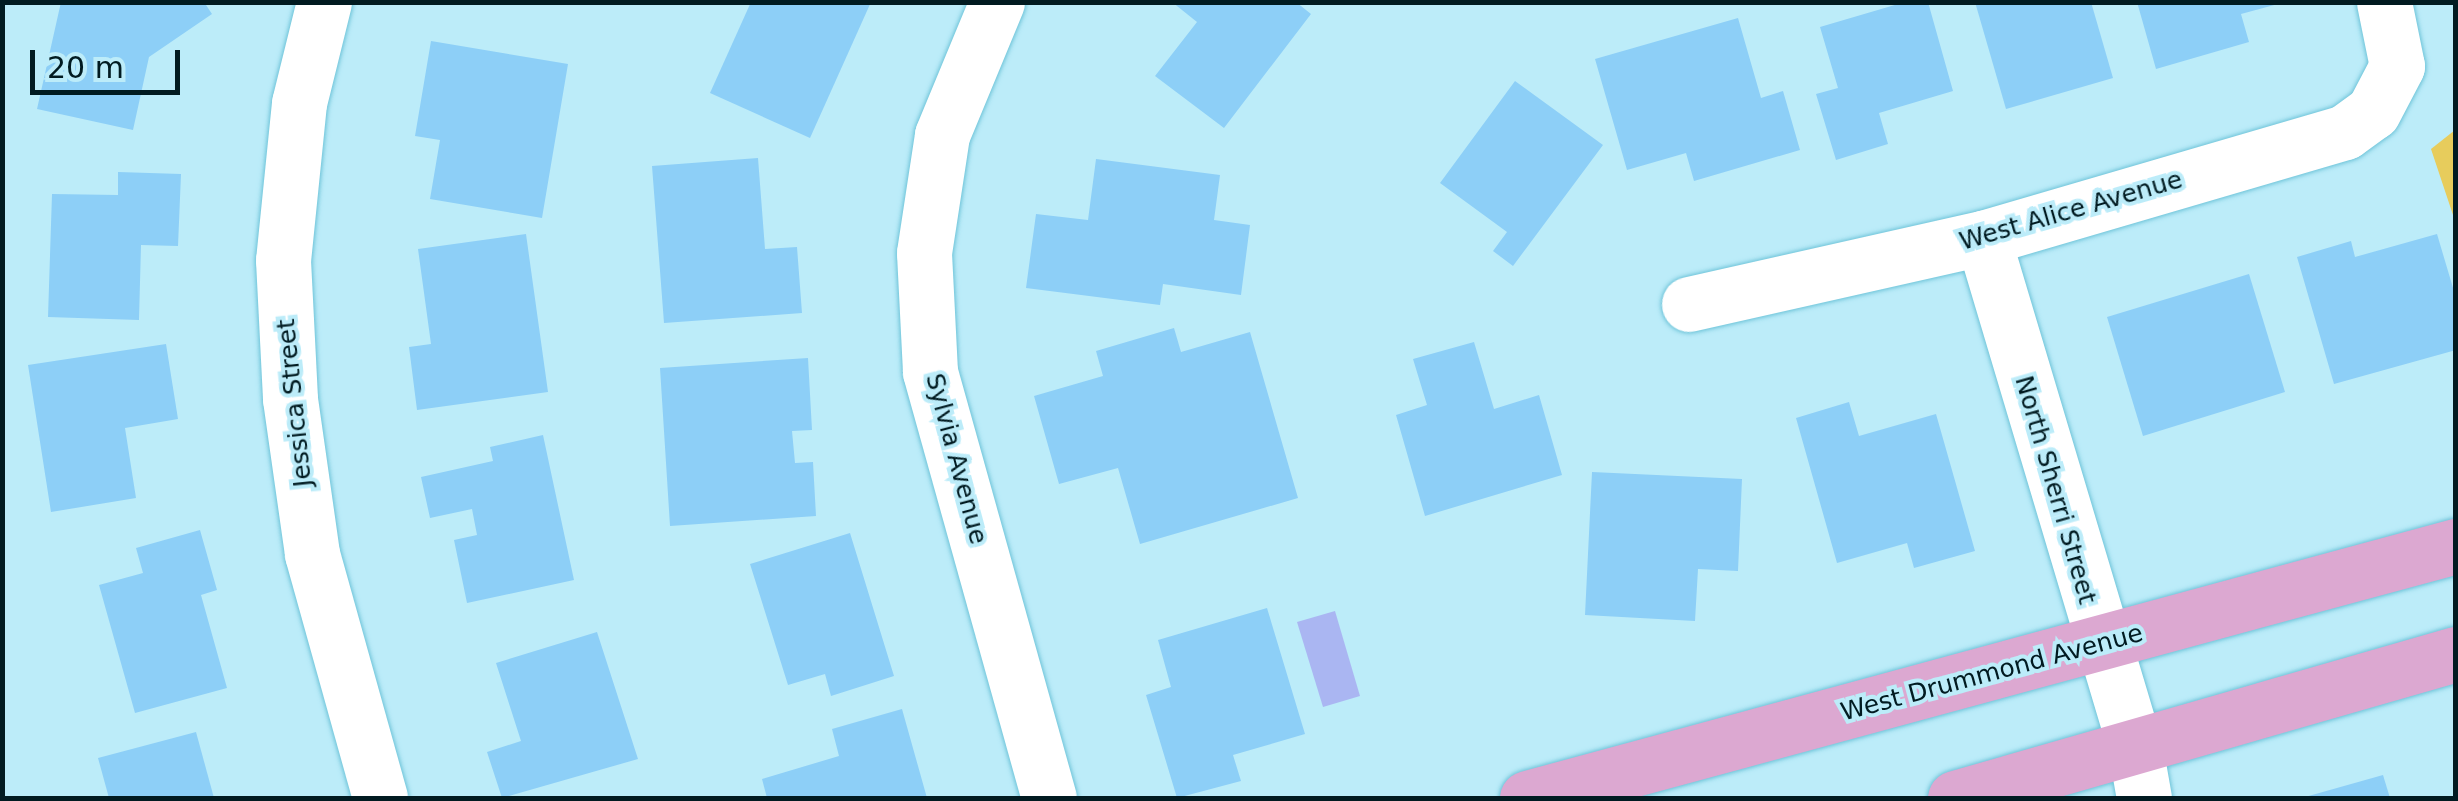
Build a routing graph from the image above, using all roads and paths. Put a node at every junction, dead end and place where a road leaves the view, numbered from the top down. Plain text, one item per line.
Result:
1 (324, 2) edge
2 (997, 2) edge
3 (2389, 24) edge
4 (1983, 238) junction
5 (1689, 304) dead end
6 (2456, 546) edge
7 (2099, 644) junction
8 (2456, 654) edge
9 (2139, 773) edge
10 (380, 798) edge
11 (1049, 798) edge
12 (1527, 798) edge
13 (1954, 798) edge

1 - 10 street, Jessica Street
2 - 11 street, Sylvia Avenue
3 - 4 street, West Alice Avenue
4 - 5 street, West Alice Avenue
4 - 7 street, North Sherri Street
6 - 7 main road, West Drummond Avenue
7 - 9 street, North Sherri Street
7 - 12 main road, West Drummond Avenue
8 - 9 main road
9 - 13 main road

